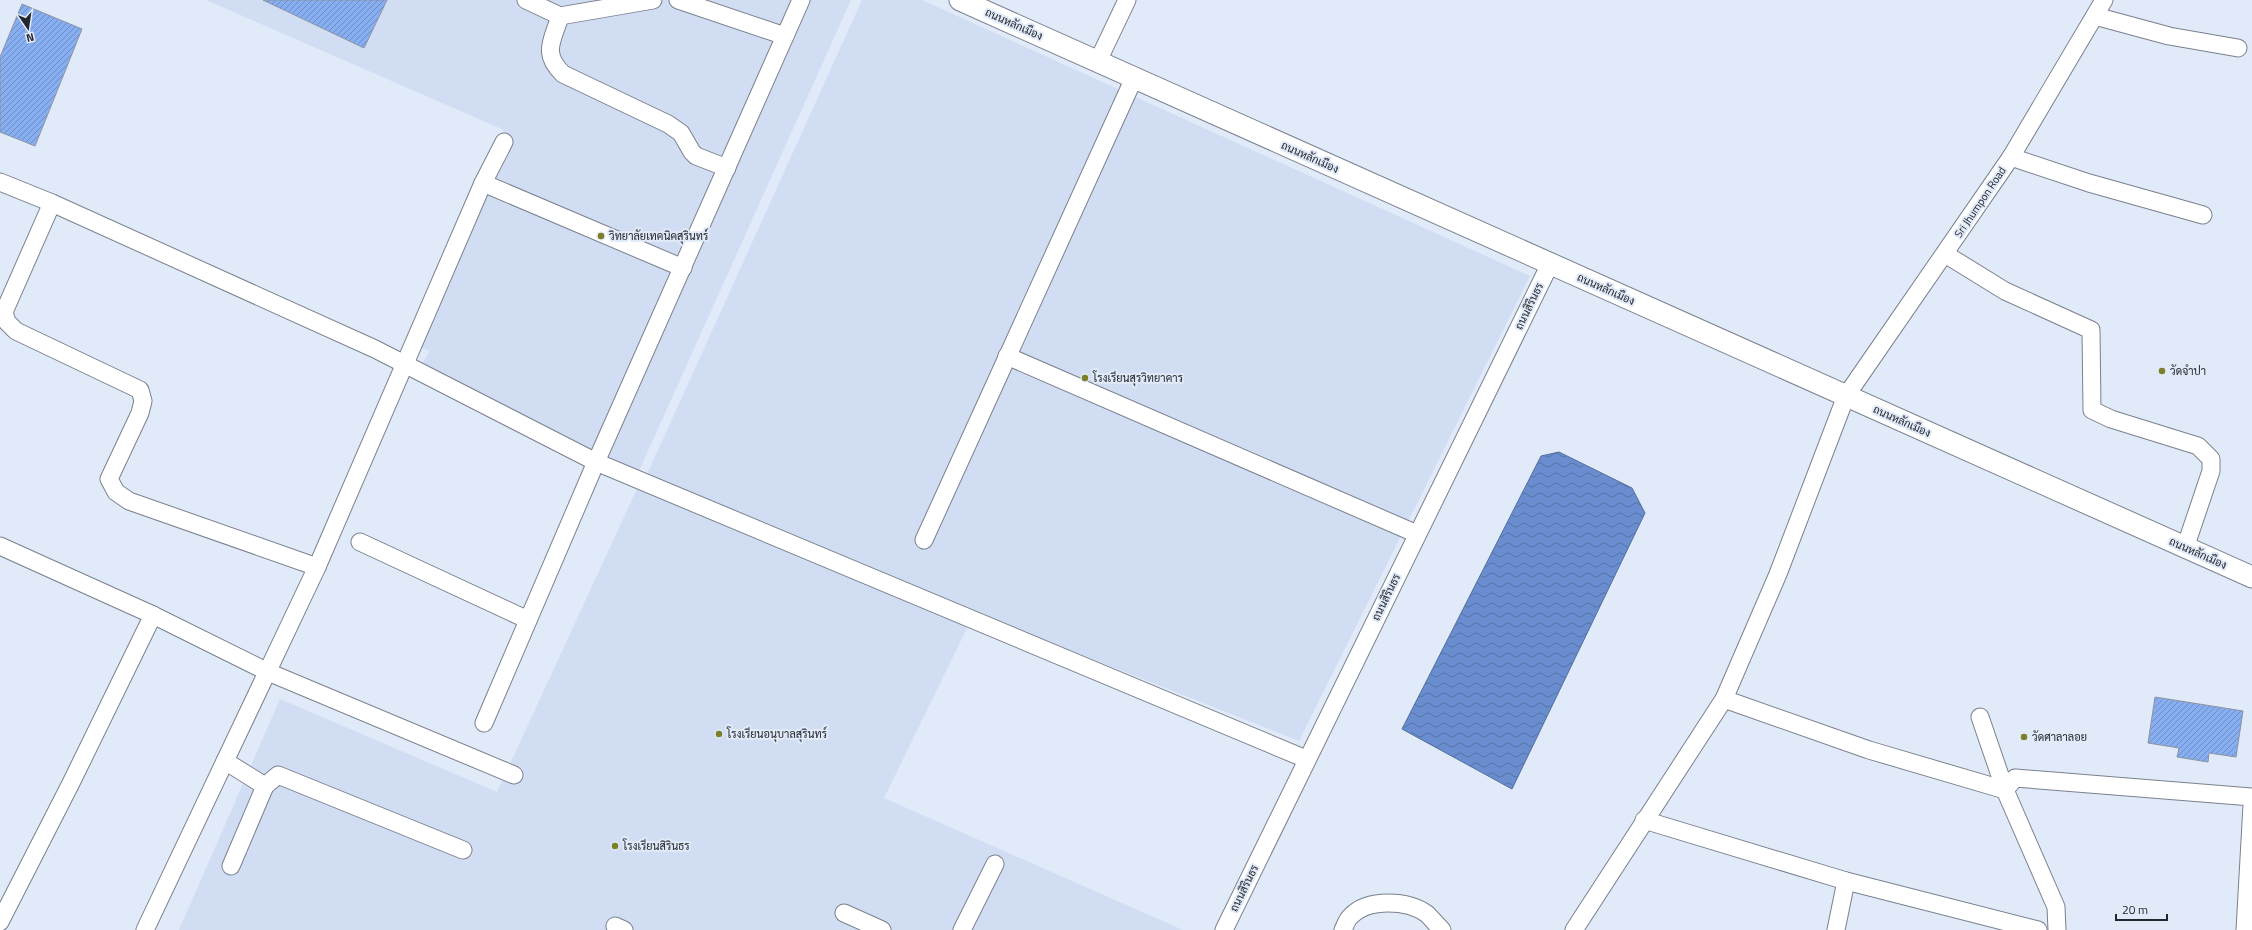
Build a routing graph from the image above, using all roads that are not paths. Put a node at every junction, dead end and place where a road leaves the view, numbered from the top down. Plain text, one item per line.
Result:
1 (526, 0) edge
2 (653, 0) edge
3 (678, 0) edge
4 (801, 0) edge
5 (960, 0) edge
6 (1127, 0) edge
7 (2104, 0) edge
8 (560, 16) junction
9 (2095, 16) junction
10 (785, 36) junction
11 (2238, 48) dead end
12 (1098, 61) junction
13 (1134, 78) junction
14 (504, 142) dead end
15 (2011, 157) junction
16 (727, 168) junction
17 (0, 182) edge
18 (483, 183) junction
19 (52, 203) junction
20 (2203, 215) dead end
21 (1945, 254) junction
22 (1550, 264) junction
23 (683, 268) junction
24 (1007, 356) junction
25 (405, 365) junction
26 (1846, 396) junction
27 (596, 462) junction
28 (1417, 534) junction
29 (924, 540) dead end
30 (360, 542) dead end
31 (0, 546) edge
32 (2185, 548) junction
33 (317, 567) junction
34 (2252, 577) edge
35 (153, 615) junction
36 (528, 620) junction
37 (268, 672) junction
38 (1724, 699) junction
39 (1980, 717) dead end
40 (484, 723) dead end
41 (1306, 759) junction
42 (225, 761) junction
43 (514, 774) dead end
44 (265, 786) junction
45 (2005, 790) junction
46 (2252, 797) edge
47 (2252, 805) edge
48 (1644, 820) junction
49 (463, 850) dead end
50 (2250, 851) edge
51 (995, 864) dead end
52 (231, 866) dead end
53 (1846, 881) junction
54 (844, 912) dead end
55 (0, 922) edge
56 (144, 930) edge
57 (882, 930) edge
58 (962, 930) edge
59 (1224, 930) edge
60 (1343, 930) edge
61 (1442, 930) edge
62 (1574, 930) edge
63 (1836, 930) edge
64 (2038, 930) edge
65 (2056, 930) edge
66 (2245, 930) edge

1 - 8 street
2 - 8 street
3 - 10 street
4 - 10 street
5 - 12 main road, ถนนหลักเมือง
6 - 12 street
7 - 9 street, Sri Jhumpon Road
8 - 16 street
9 - 11 street
9 - 15 street, Sri Jhumpon Road
10 - 16 street
12 - 13 main road, ถนนหลักเมือง
13 - 22 main road, ถนนหลักเมือง
13 - 24 street
14 - 18 street
15 - 20 street
15 - 21 street, Sri Jhumpon Road
16 - 23 street
17 - 19 street
18 - 23 street
18 - 25 street
19 - 25 street
19 - 33 street
21 - 26 street, Sri Jhumpon Road
21 - 32 street
22 - 26 main road, ถนนหลักเมือง
22 - 28 street, ถนนสิรินธร
23 - 27 street
24 - 28 street
24 - 29 street
25 - 27 street
25 - 33 street
26 - 32 main road, ถนนหลักเมือง
26 - 38 street, Sri Jhumpon Road
27 - 36 street
27 - 41 street
28 - 41 street, ถนนสิรินธร
30 - 36 street
31 - 35 street
32 - 34 main road, ถนนหลักเมือง
33 - 37 street
35 - 37 street
35 - 55 street
36 - 40 street
37 - 42 street
37 - 43 street
38 - 45 street
38 - 48 street, Sri Jhumpon Road
39 - 45 street
41 - 59 street, ถนนสิรินธร
42 - 44 street
42 - 56 street
44 - 49 street
44 - 52 street
45 - 46 street
45 - 65 street
47 - 50 street
48 - 53 street
48 - 62 street, Sri Jhumpon Road
50 - 66 street
51 - 58 street
53 - 63 street
53 - 64 street
54 - 57 street
60 - 61 street

